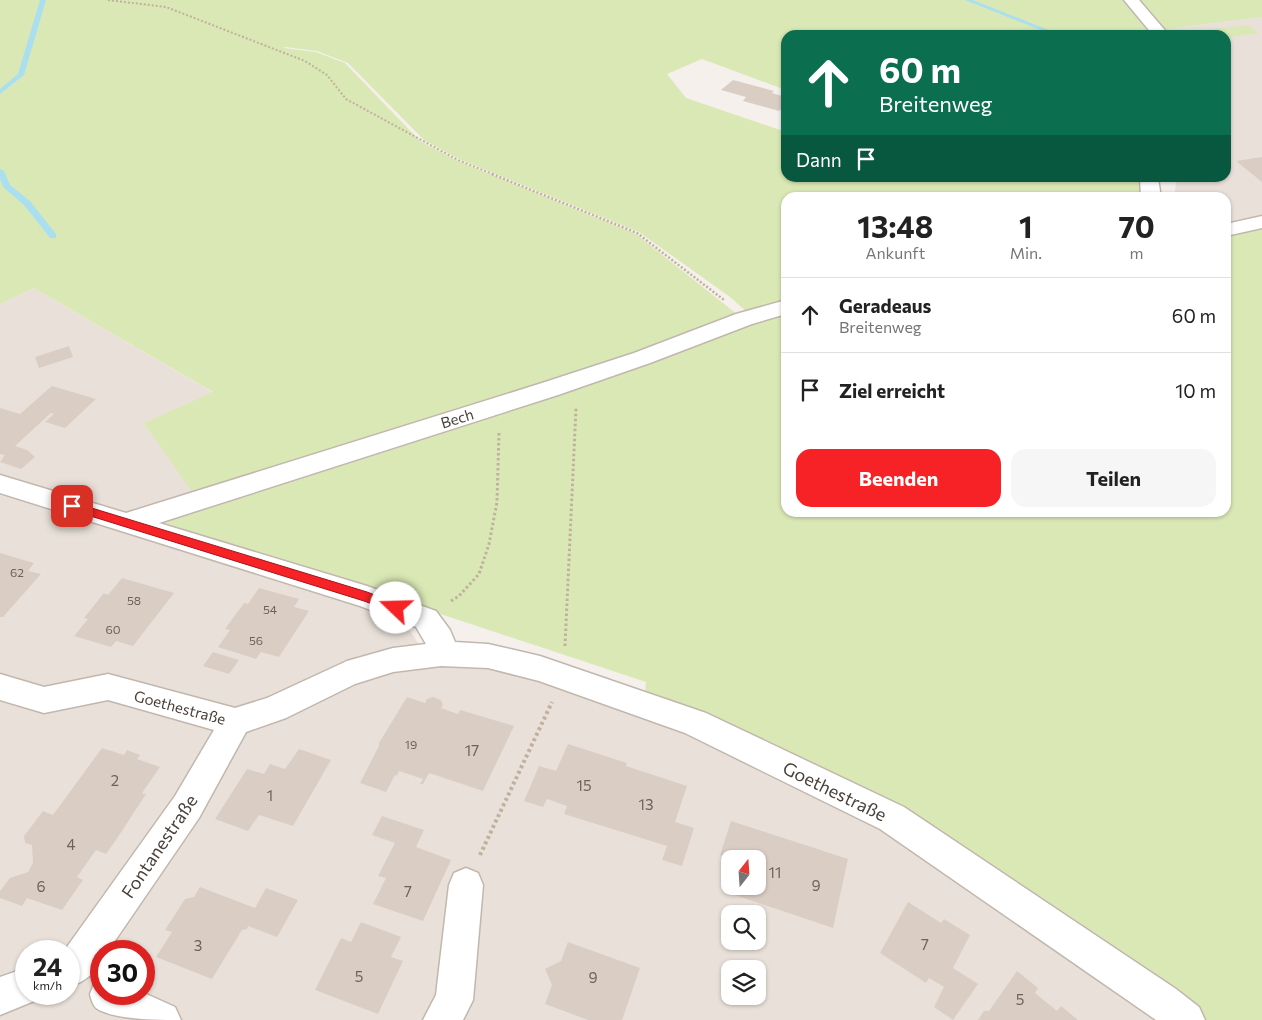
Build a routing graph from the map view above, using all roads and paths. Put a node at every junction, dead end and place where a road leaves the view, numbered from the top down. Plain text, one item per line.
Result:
1 (108, 0) edge
2 (1131, 0) edge
3 (1157, 30) edge
4 (1262, 222) edge
5 (1231, 229) edge
6 (781, 308) edge
7 (744, 319) junction
8 (577, 380) junction
9 (514, 400) junction
10 (0, 484) edge
11 (126, 523) junction
12 (426, 619) junction
13 (441, 654) junction
14 (564, 676) junction
15 (0, 688) edge
16 (236, 722) junction
17 (466, 885) joint
18 (82, 975) edge
19 (15, 990) edge
20 (0, 996) edge
21 (129, 1005) edge
22 (162, 1020) edge
23 (442, 1020) edge
24 (1186, 1020) edge

1 - 7 path
2 - 3 street
4 - 5 street
6 - 7 street, Bech
7 - 8 street, Bech
8 - 9 street, Bech
8 - 14 path
9 - 11 street, Bech
9 - 12 path
10 - 11 street
11 - 12 street
12 - 13 street
13 - 14 street, Goethestraße
13 - 16 street, Goethestraße
14 - 17 path
14 - 24 street, Goethestraße
15 - 16 street, Goethestraße
16 - 18 street, Fontanestraße
17 - 23 street
19 - 20 street
21 - 22 street

